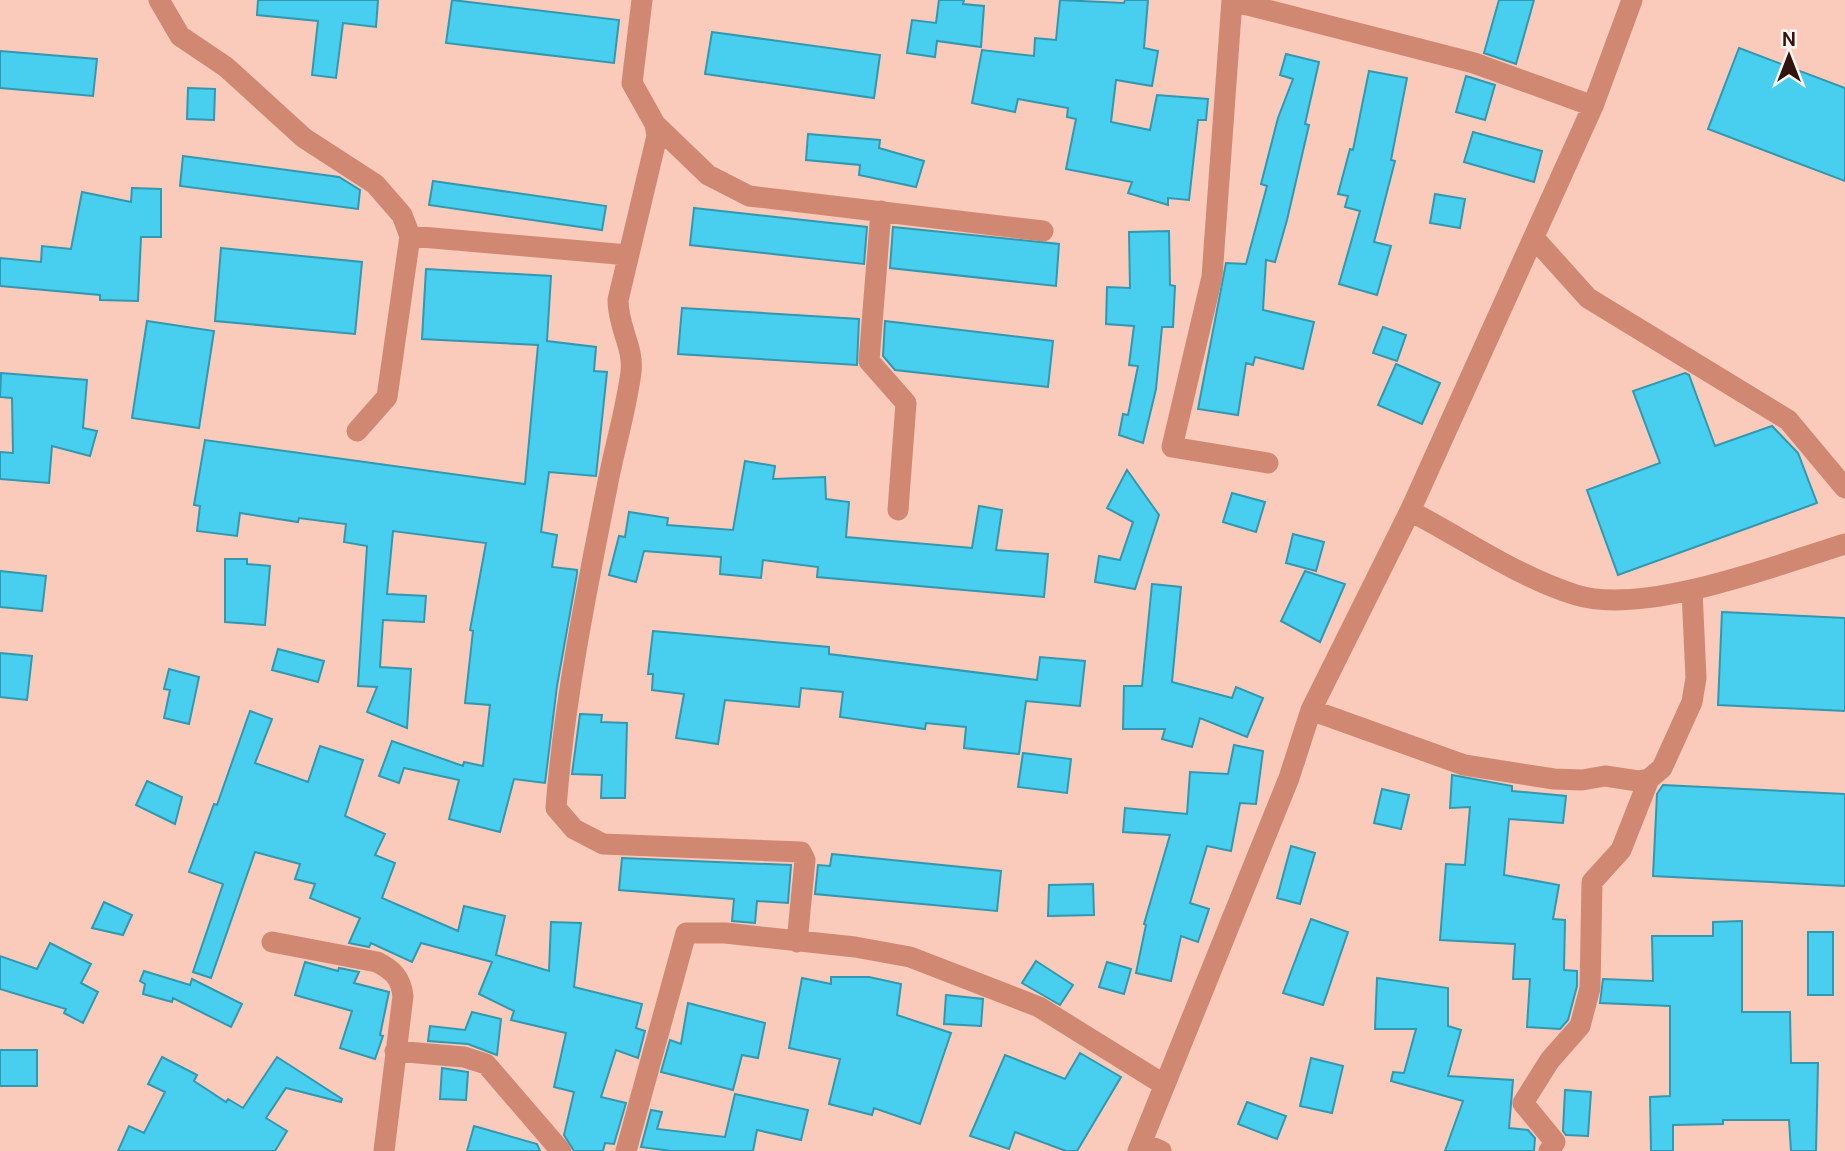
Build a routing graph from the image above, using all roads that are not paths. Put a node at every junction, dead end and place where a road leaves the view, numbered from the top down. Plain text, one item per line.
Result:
1 (159, 0) edge
2 (642, 0) edge
3 (1232, 0) edge
4 (1632, 0) edge
5 (1593, 107) junction
6 (655, 124) junction
7 (881, 211) junction
8 (1043, 230) dead end
9 (410, 236) junction
10 (1534, 238) junction
11 (628, 256) junction
12 (357, 432) dead end
13 (1268, 463) dead end
14 (1845, 488) edge
15 (898, 510) dead end
16 (1409, 511) junction
17 (1845, 544) edge
18 (1692, 590) junction
19 (1311, 710) junction
20 (1649, 779) junction
21 (272, 942) dead end
22 (797, 942) junction
23 (396, 1051) junction
24 (1163, 1084) junction
25 (1147, 1148) edge
26 (384, 1151) edge
27 (561, 1151) edge
28 (626, 1151) edge
29 (1549, 1151) edge

1 - 9 street
2 - 6 street
3 - 5 street
3 - 13 street
4 - 5 street
5 - 10 street
6 - 7 street
6 - 11 street
7 - 8 street
7 - 15 street
9 - 11 street
9 - 12 street
10 - 14 street
10 - 16 street
11 - 22 street
16 - 18 street
16 - 19 street
17 - 18 street
18 - 20 street
19 - 20 street
19 - 24 street
20 - 29 street
21 - 23 street
22 - 24 street
22 - 28 street
23 - 26 street
23 - 27 street
24 - 25 street

